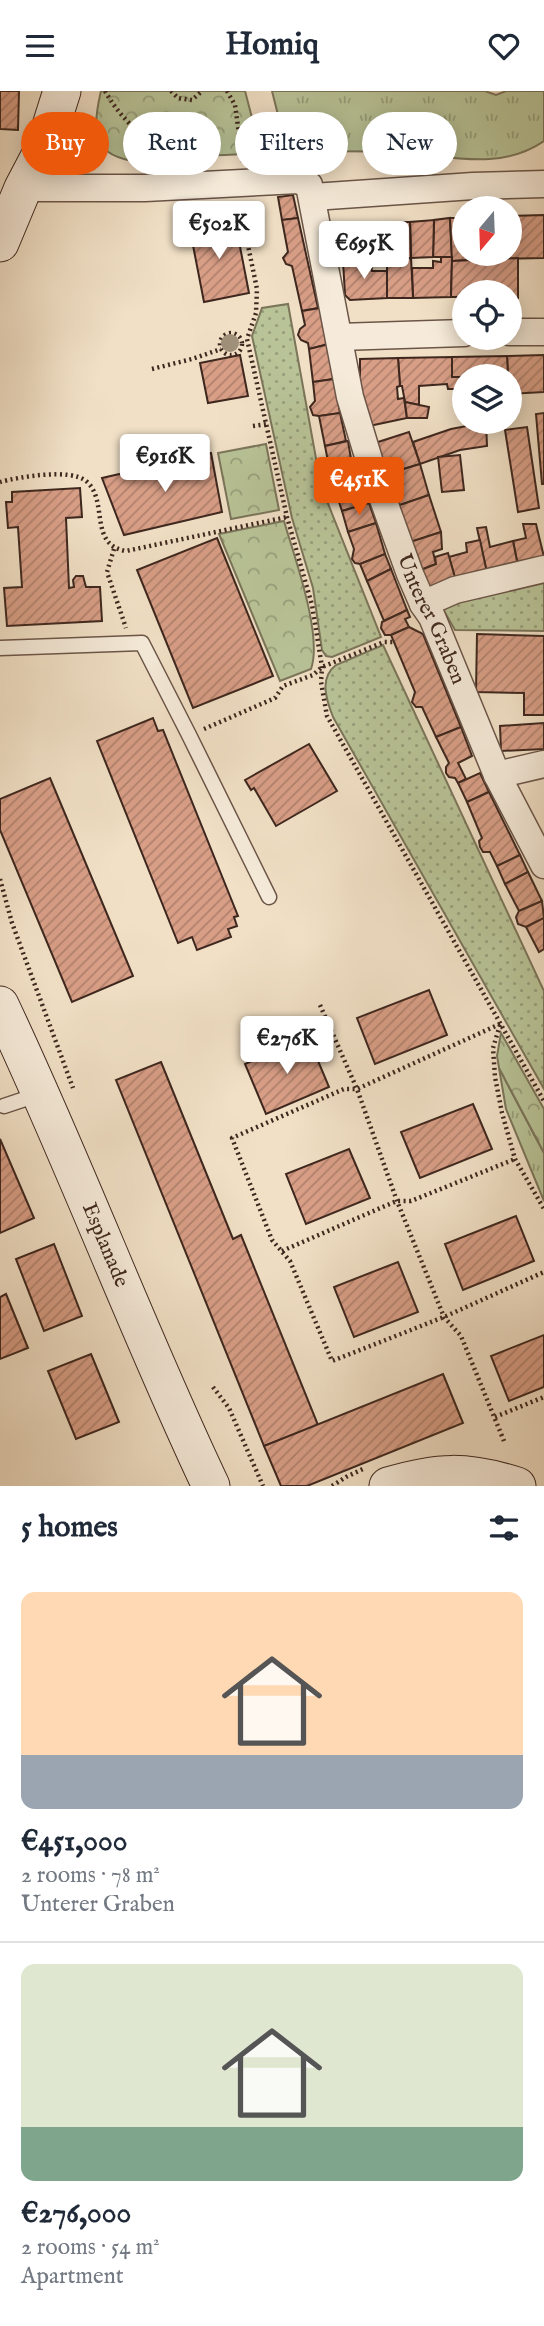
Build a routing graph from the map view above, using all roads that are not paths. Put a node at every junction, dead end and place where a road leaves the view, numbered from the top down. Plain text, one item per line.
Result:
1 (62, 91) edge
2 (544, 184) edge
3 (12, 195) edge
4 (313, 197) junction
5 (0, 243) edge
6 (544, 331) edge
7 (522, 332) edge
8 (452, 334) edge
9 (338, 337) junction
10 (544, 569) edge
11 (423, 604) junction
12 (0, 648) edge
13 (544, 764) edge
14 (497, 775) junction
15 (544, 865) edge
16 (269, 897) dead end
17 (0, 1005) edge
18 (57, 1091) junction
19 (4, 1106) dead end
20 (211, 1486) edge
21 (388, 1486) edge
22 (517, 1486) edge

1 - 3 street
2 - 4 street
3 - 4 street
3 - 5 street
4 - 9 street, Unterer Graben
6 - 7 street
8 - 9 street
9 - 11 street, Unterer Graben
10 - 11 street
11 - 14 street, Unterer Graben
12 - 16 lane
13 - 14 street
14 - 15 street, Unterer Graben
17 - 18 street, Esplanade
18 - 19 lane
18 - 20 street, Esplanade
21 - 22 street

